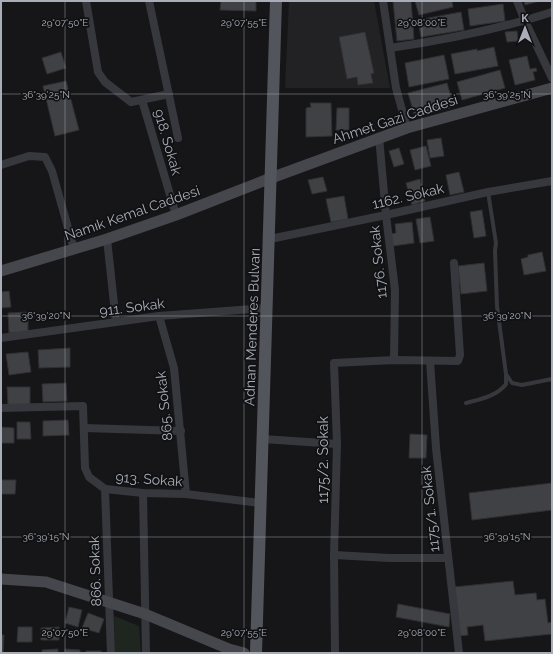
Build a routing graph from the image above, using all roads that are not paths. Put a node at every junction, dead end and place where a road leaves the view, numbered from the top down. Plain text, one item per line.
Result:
1 (86, 1) edge
2 (149, 1) edge
3 (276, 1) edge
4 (383, 1) edge
5 (516, 1) edge
6 (552, 12) edge
7 (525, 21) junction
8 (390, 48) junction
9 (552, 78) edge
10 (552, 88) edge
11 (169, 94) junction
12 (142, 100) junction
13 (407, 128) junction
14 (379, 137) junction
15 (178, 138) dead end
16 (1, 165) edge
17 (271, 178) junction
18 (552, 181) edge
19 (488, 192) junction
20 (176, 215) junction
21 (386, 215) junction
22 (270, 238) junction
23 (107, 239) junction
24 (74, 249) junction
25 (454, 263) dead end
26 (1, 272) edge
27 (267, 308) junction
28 (159, 316) junction
29 (116, 322) junction
30 (1, 338) edge
31 (394, 360) junction
32 (430, 361) junction
33 (506, 374) junction
34 (552, 379) edge
35 (466, 403) dead end
36 (1, 408) edge
37 (84, 428) junction
38 (181, 431) junction
39 (263, 439) junction
40 (337, 444) junction
41 (106, 488) junction
42 (143, 493) junction
43 (186, 494) junction
44 (260, 503) junction
45 (334, 555) junction
46 (448, 558) junction
47 (1, 579) edge
48 (109, 602) junction
49 (145, 614) junction
50 (111, 653) edge
51 (146, 653) edge
52 (244, 653) edge
53 (256, 653) edge
54 (335, 653) edge
55 (459, 653) edge

1 - 12 street, 918. Sokak
2 - 11 street, 918. Sokak
3 - 17 main road, Adnan Menderes Bulvarı
4 - 8 street
5 - 7 street
6 - 7 street
7 - 8 street
7 - 9 street
8 - 13 street
10 - 13 street, Ahmet Gazi Caddesi
11 - 12 street, 918. Sokak
11 - 15 street, 918. Sokak
12 - 20 street, 918. Sokak
13 - 14 street, Ahmet Gazi Caddesi
14 - 17 street, Ahmet Gazi Caddesi
14 - 21 street, 1176. Sokak
16 - 24 street
17 - 20 street, Namık Kemal Caddesi
17 - 22 main road, Adnan Menderes Bulvarı
18 - 19 street, 1162. Sokak
19 - 21 street, 1162. Sokak
19 - 33 lane
20 - 23 street, Namık Kemal Caddesi
21 - 22 street, 1162. Sokak
21 - 31 street, 1176. Sokak
22 - 27 main road, Adnan Menderes Bulvarı
23 - 24 street, Namık Kemal Caddesi
23 - 29 street
24 - 26 street, Namık Kemal Caddesi
25 - 32 street, 1175/2. Sokak
27 - 28 street, 911. Sokak
27 - 39 main road, Adnan Menderes Bulvarı
28 - 29 street, 911. Sokak
28 - 38 street, 865. Sokak
29 - 30 street, 911. Sokak
31 - 32 street, 1175/2. Sokak
31 - 40 street, 1175/2. Sokak
32 - 46 street, 1175/1. Sokak
33 - 34 lane
33 - 35 lane
36 - 37 street, 913. Sokak
37 - 38 street
37 - 41 street, 913. Sokak
38 - 43 street, 865. Sokak
39 - 40 street
39 - 44 main road, Adnan Menderes Bulvarı
40 - 45 street, 1175/2. Sokak
41 - 42 street, 913. Sokak
41 - 48 street, 866. Sokak
42 - 43 street, 913. Sokak
42 - 49 street
43 - 44 street, 913. Sokak
44 - 53 main road, Adnan Menderes Bulvarı
45 - 46 street
45 - 54 street, 1175/2. Sokak
46 - 55 street, 1175/1. Sokak
47 - 48 street
48 - 49 street
48 - 50 street, 866. Sokak
49 - 51 street
49 - 52 street

